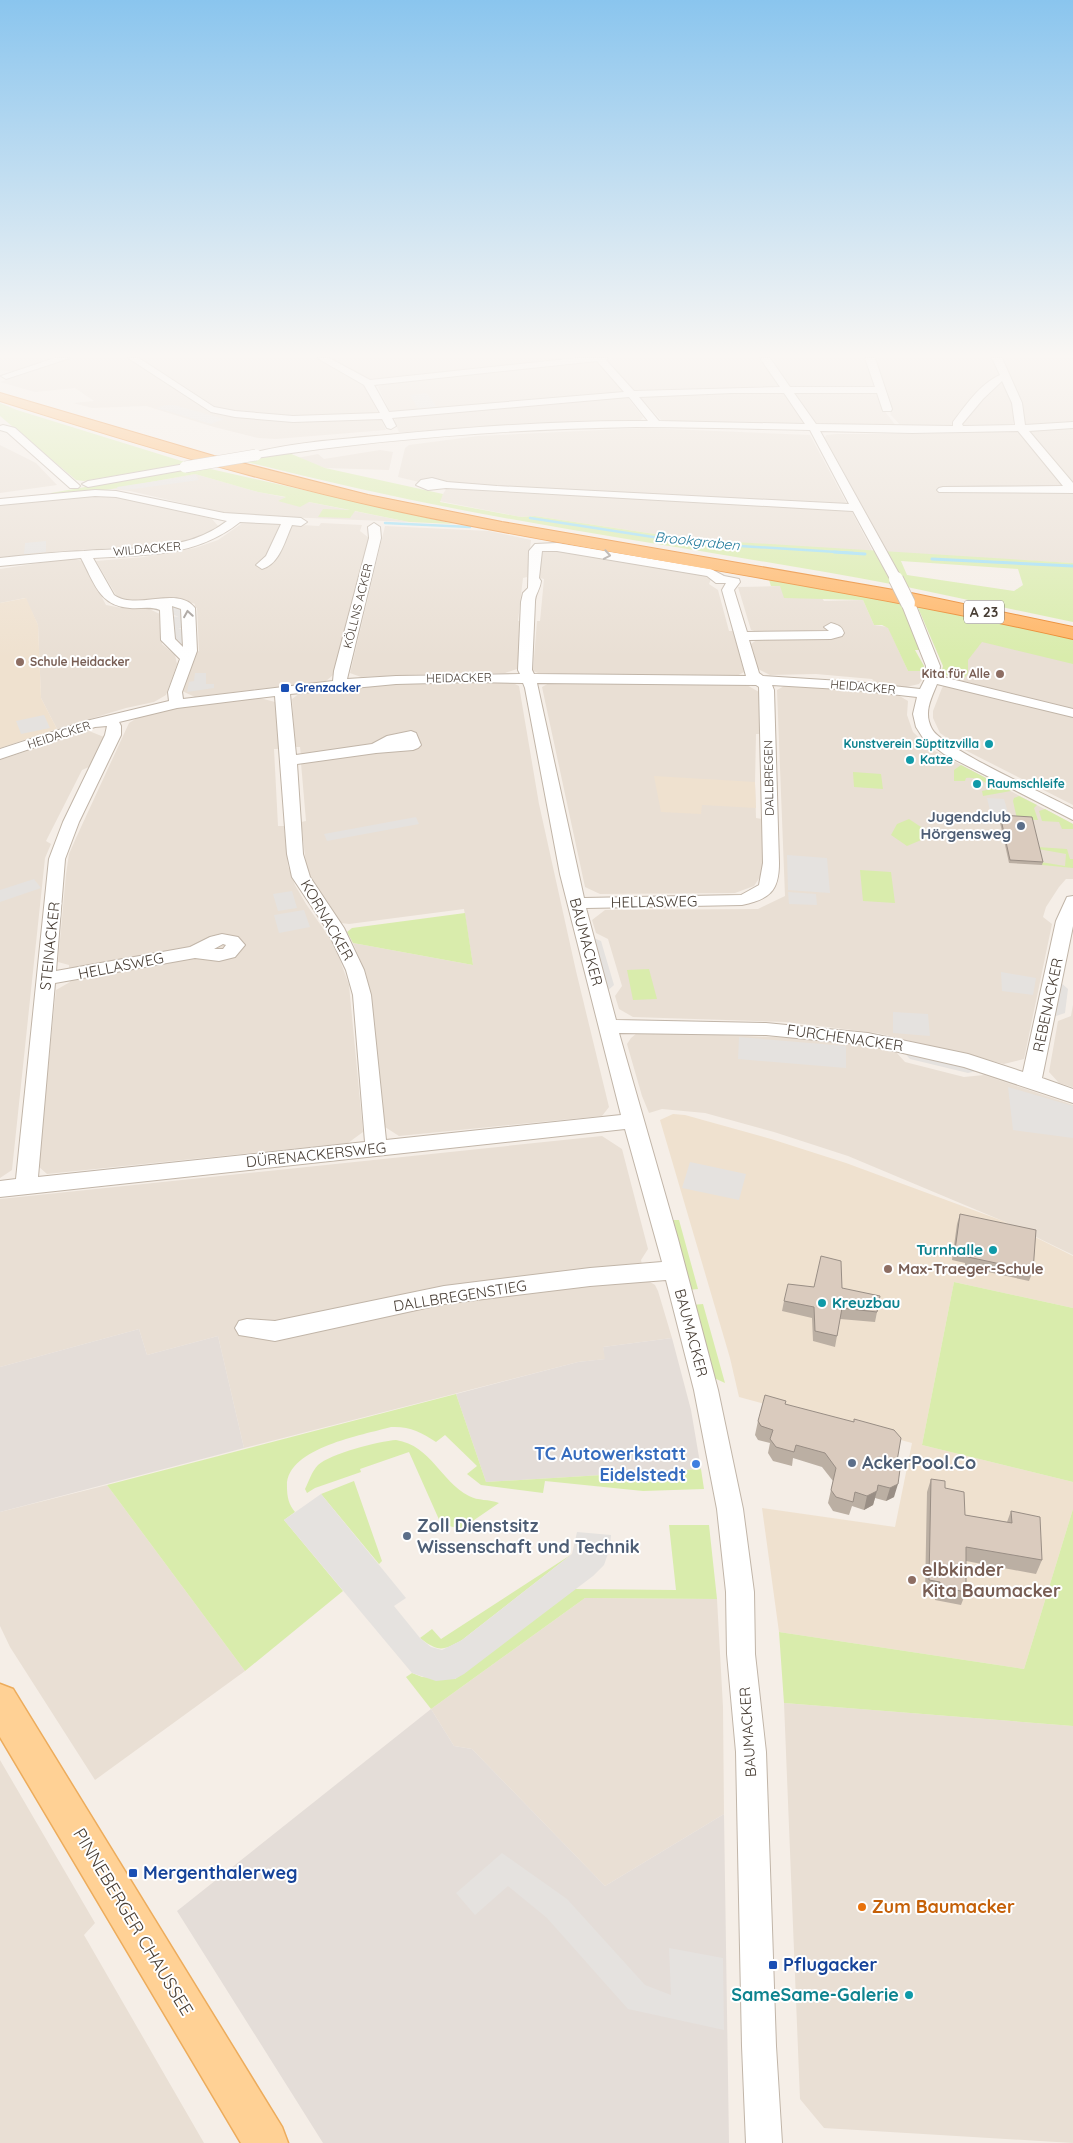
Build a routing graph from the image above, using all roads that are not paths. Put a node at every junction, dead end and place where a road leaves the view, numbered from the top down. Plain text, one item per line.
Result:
1 (44, 458) edge
2 (201, 458) edge
3 (218, 458) edge
4 (238, 458) edge
5 (829, 458) edge
6 (1046, 458) edge
7 (446, 485) dead end
8 (77, 486) junction
9 (943, 490) dead end
10 (1073, 490) edge
11 (0, 496) edge
12 (0, 502) edge
13 (856, 508) junction
14 (236, 519) junction
15 (288, 521) junction
16 (301, 522) dead end
17 (374, 527) dead end
18 (542, 546) joint
19 (85, 554) junction
20 (0, 562) edge
21 (262, 565) dead end
22 (150, 603) junction
23 (831, 627) dead end
24 (1073, 627) edge
25 (1073, 633) edge
26 (743, 636) junction
27 (187, 658) junction
28 (528, 678) junction
29 (932, 679) junction
30 (759, 680) junction
31 (340, 684) junction
32 (282, 691) junction
33 (925, 694) junction
34 (177, 704) junction
35 (1073, 713) edge
36 (109, 719) junction
37 (376, 748) dead end
38 (0, 754) edge
39 (289, 761) junction
40 (1073, 815) edge
41 (1073, 900) edge
42 (731, 901) joint
43 (576, 903) junction
44 (196, 952) dead end
45 (46, 978) junction
46 (609, 1027) junction
47 (1031, 1081) junction
48 (1073, 1096) edge
49 (633, 1121) junction
50 (376, 1148) junction
51 (26, 1186) junction
52 (0, 1189) edge
53 (675, 1270) junction
54 (247, 1328) dead end
55 (0, 1702) edge
56 (266, 2143) edge
57 (764, 2143) edge

1 - 8 street
2 - 25 highway, A 23
3 - 24 highway, A 23
4 - 8 street, bridge
5 - 13 street
6 - 10 street
7 - 13 street
8 - 11 street
9 - 10 street
12 - 14 street
13 - 29 street, bridge
14 - 15 street
14 - 19 street, WILDACKER
15 - 16 street
15 - 21 street
17 - 31 street, KÖLLNS ACKER
18 -> 26 street, DALLBREGEN
18 - 28 street, BAUMACKER
19 - 20 street, WILDACKER
19 - 22 street
22 - 27 street
27 -> 22 street
23 - 26 street
26 - 30 street, DALLBREGEN
27 - 34 street
28 - 30 street, HEIDACKER
28 - 31 street, HEIDACKER
28 - 43 street, BAUMACKER
29 - 33 street
29 - 35 street
30 - 33 street, HEIDACKER
30 - 42 street, DALLBREGEN
31 - 32 street, HEIDACKER
32 - 34 street, HEIDACKER
32 - 39 street, KORNACKER
33 - 40 street
34 - 36 street, HEIDACKER
36 - 38 street, HEIDACKER
36 - 45 street, STEINACKER
37 - 39 street
39 - 50 street, KORNACKER
41 - 47 street, REBENACKER
42 - 43 street, HELLASWEG
43 - 46 street, BAUMACKER
44 - 45 street, HELLASWEG
45 - 51 street, STEINACKER
46 - 47 street, FURCHENACKER
46 - 49 street, BAUMACKER
47 - 48 street, FURCHENACKER
49 - 50 street, DÜRENACKERSWEG
49 - 53 street, BAUMACKER
50 - 51 street, DÜRENACKERSWEG
51 - 52 street, DÜRENACKERSWEG
53 - 54 street, DALLBREGENSTIEG
53 - 57 street, BAUMACKER
55 - 56 main road, PINNEBERGER CHAUSSEE

